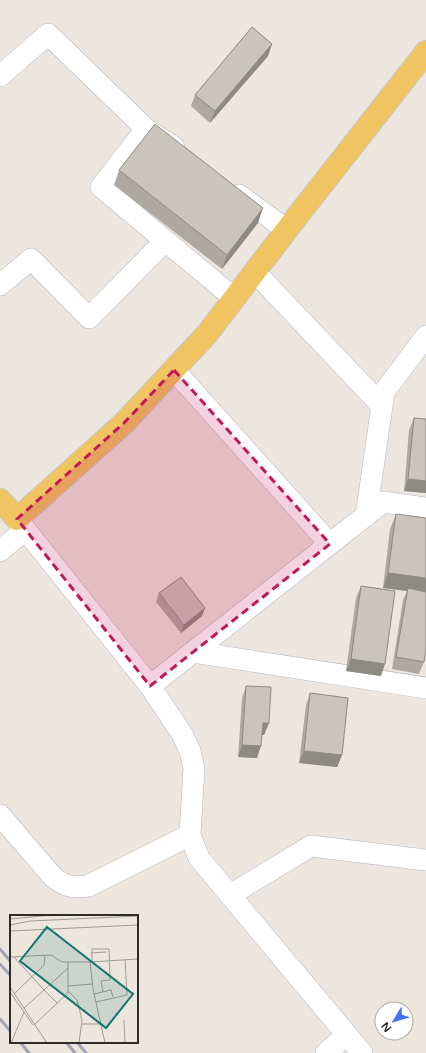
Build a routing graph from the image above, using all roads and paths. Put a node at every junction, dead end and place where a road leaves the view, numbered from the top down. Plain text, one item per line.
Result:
1 (424, 59) edge
2 (0, 76) edge
3 (146, 129) junction
4 (191, 158) edge
5 (223, 182) edge
6 (287, 230) junction
7 (165, 241) junction
8 (254, 272) junction
9 (0, 285) edge
10 (234, 298) junction
11 (426, 336) edge
12 (174, 370) junction
13 (382, 406) junction
14 (426, 508) edge
15 (9, 512) edge
16 (366, 516) junction
17 (330, 544) junction
18 (0, 551) edge
19 (193, 652) junction
20 (150, 686) junction
21 (426, 688) edge
22 (0, 815) edge
23 (190, 835) junction
24 (426, 860) edge
25 (230, 895) junction
26 (347, 1036) junction
27 (326, 1053) edge
28 (362, 1053) edge

1 - 6 main road
2 - 3 street
3 - 4 street
3 - 7 street
5 - 6 street
6 - 8 main road
7 - 9 street
7 - 10 street
8 - 10 main road
8 - 13 street
10 - 12 main road
11 - 13 street
12 - 15 main road
12 - 17 street
13 - 16 street
14 - 16 street
15 - 18 street
15 - 20 street
16 - 17 street
17 - 19 street
19 - 20 street
19 - 21 street
20 - 23 street
22 - 23 street
23 - 25 street
24 - 25 street
25 - 26 street
26 - 27 street
26 - 28 street

